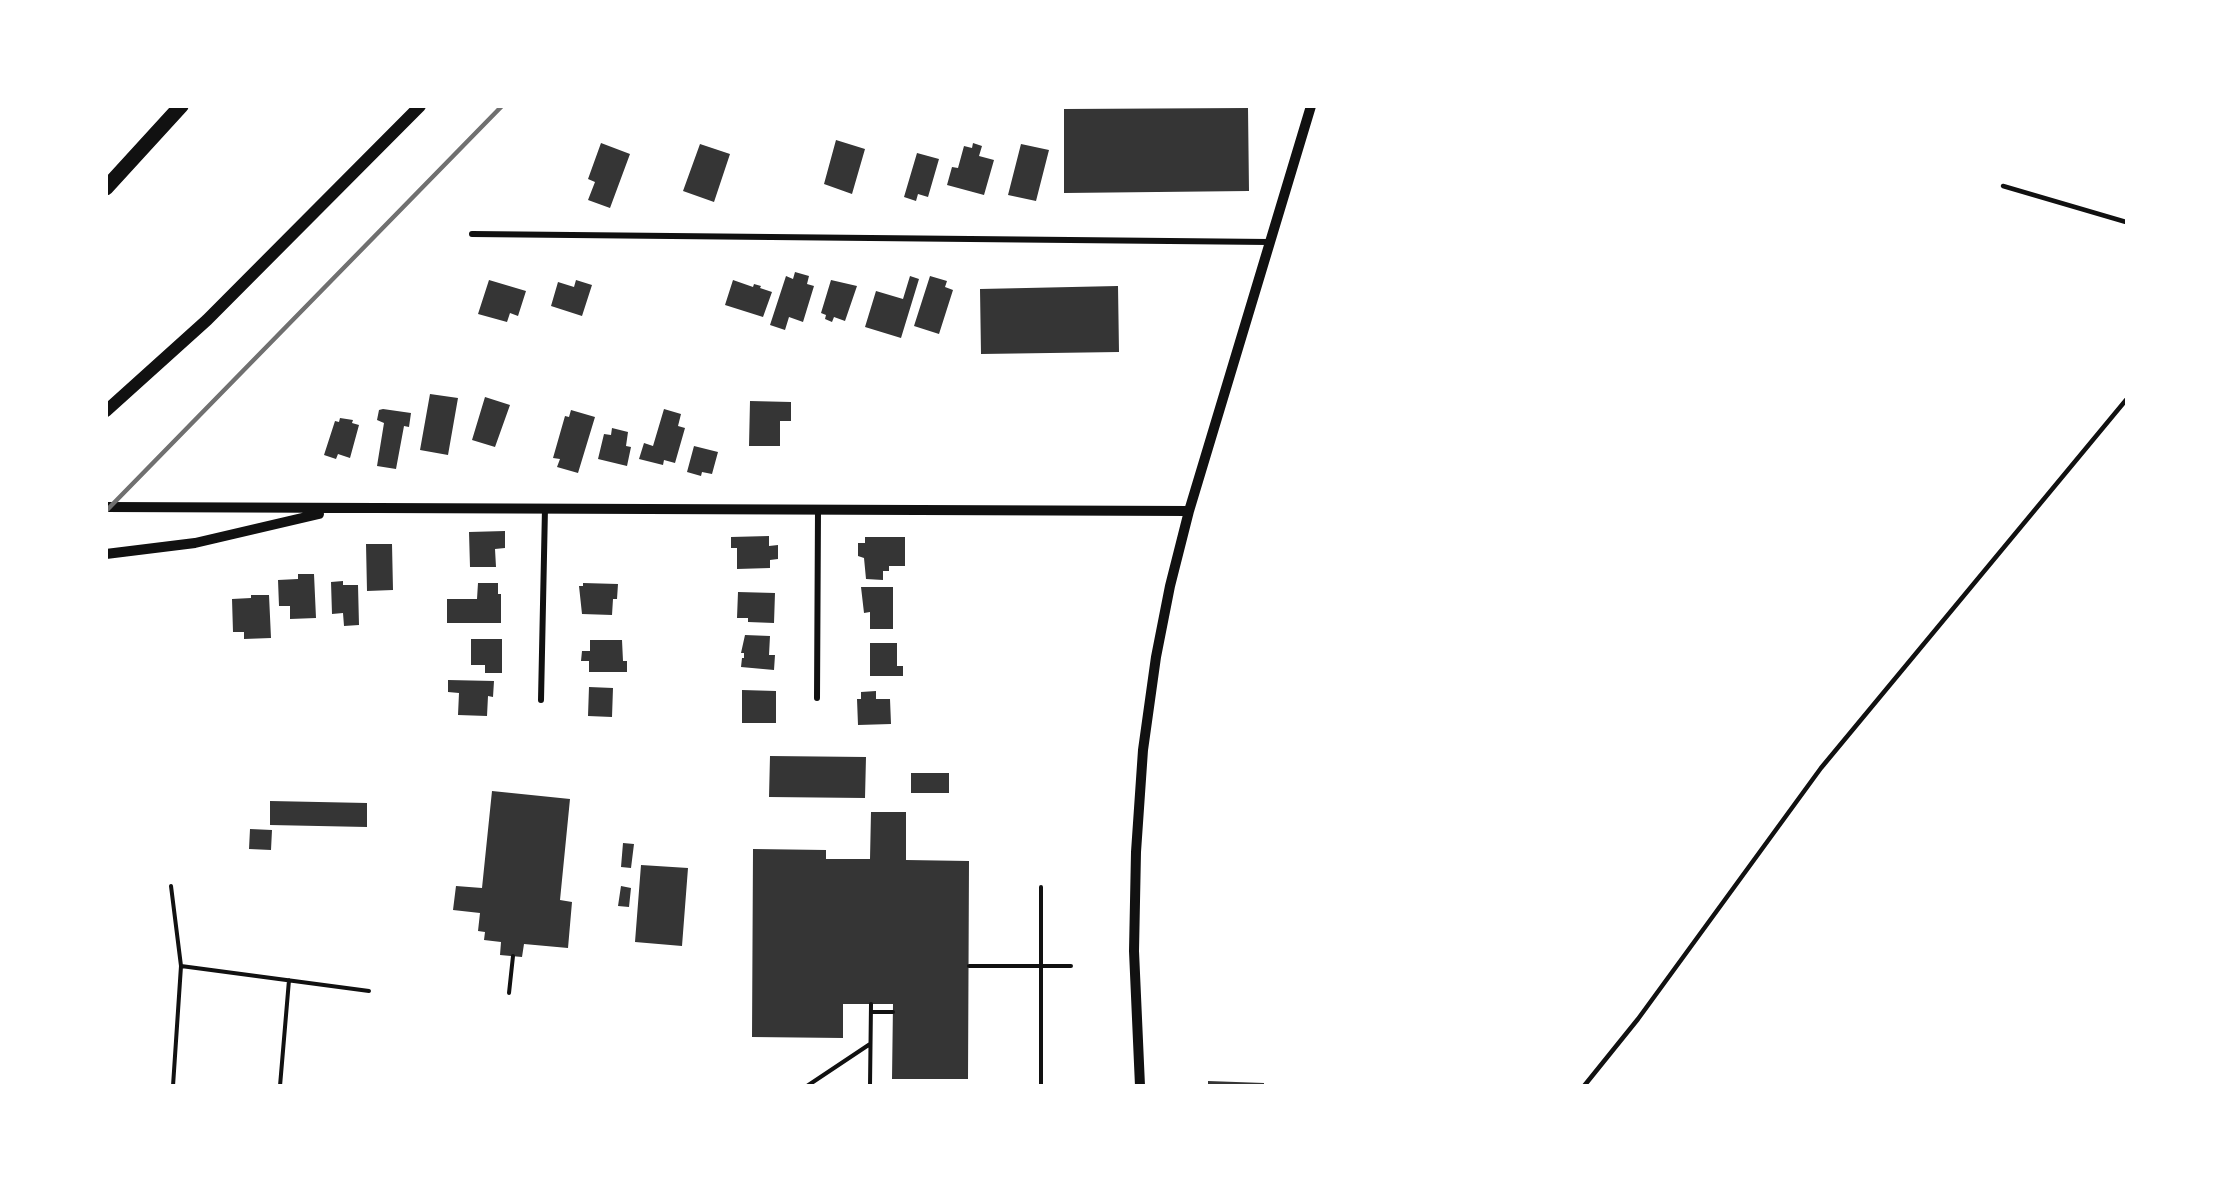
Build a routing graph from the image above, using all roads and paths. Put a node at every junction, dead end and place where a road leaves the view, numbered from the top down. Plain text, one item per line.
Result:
1 (181, 106) edge
2 (420, 106) edge
3 (1311, 106) edge
4 (2003, 186) dead end
5 (106, 188) edge
6 (2127, 222) edge
7 (472, 234) dead end
8 (1269, 242) junction
9 (2127, 400) edge
10 (106, 411) edge
11 (106, 507) edge
12 (545, 508) junction
13 (337, 510) junction
14 (818, 510) junction
15 (1189, 512) junction
16 (106, 554) edge
17 (817, 698) dead end
18 (541, 700) dead end
19 (171, 886) dead end
20 (1041, 887) dead end
21 (513, 956) dead end
22 (181, 966) junction
23 (969, 966) dead end
24 (1041, 966) junction
25 (1071, 966) dead end
26 (289, 980) junction
27 (369, 991) dead end
28 (509, 993) dead end
29 (871, 1004) dead end
30 (870, 1012) junction
31 (893, 1012) dead end
32 (871, 1044) junction
33 (173, 1086) edge
34 (280, 1086) edge
35 (807, 1086) edge
36 (870, 1086) edge
37 (1041, 1086) edge
38 (1140, 1086) edge
39 (1584, 1086) edge

1 - 5 highway
2 - 10 main road
3 - 8 street
4 - 6 lane
7 - 8 street
8 - 15 street
9 - 39 lane
11 - 13 street
12 - 13 street
12 - 14 street
12 - 18 street
13 - 16 street
14 - 15 street
14 - 17 street
15 - 38 street
19 - 22 path
20 - 24 path
21 - 28 path
22 - 26 path
22 - 33 path
23 - 24 path
24 - 25 path
24 - 37 path
26 - 27 path
26 - 34 path
29 - 30 path
30 - 31 path
30 - 32 path
32 - 35 path
32 - 36 path

